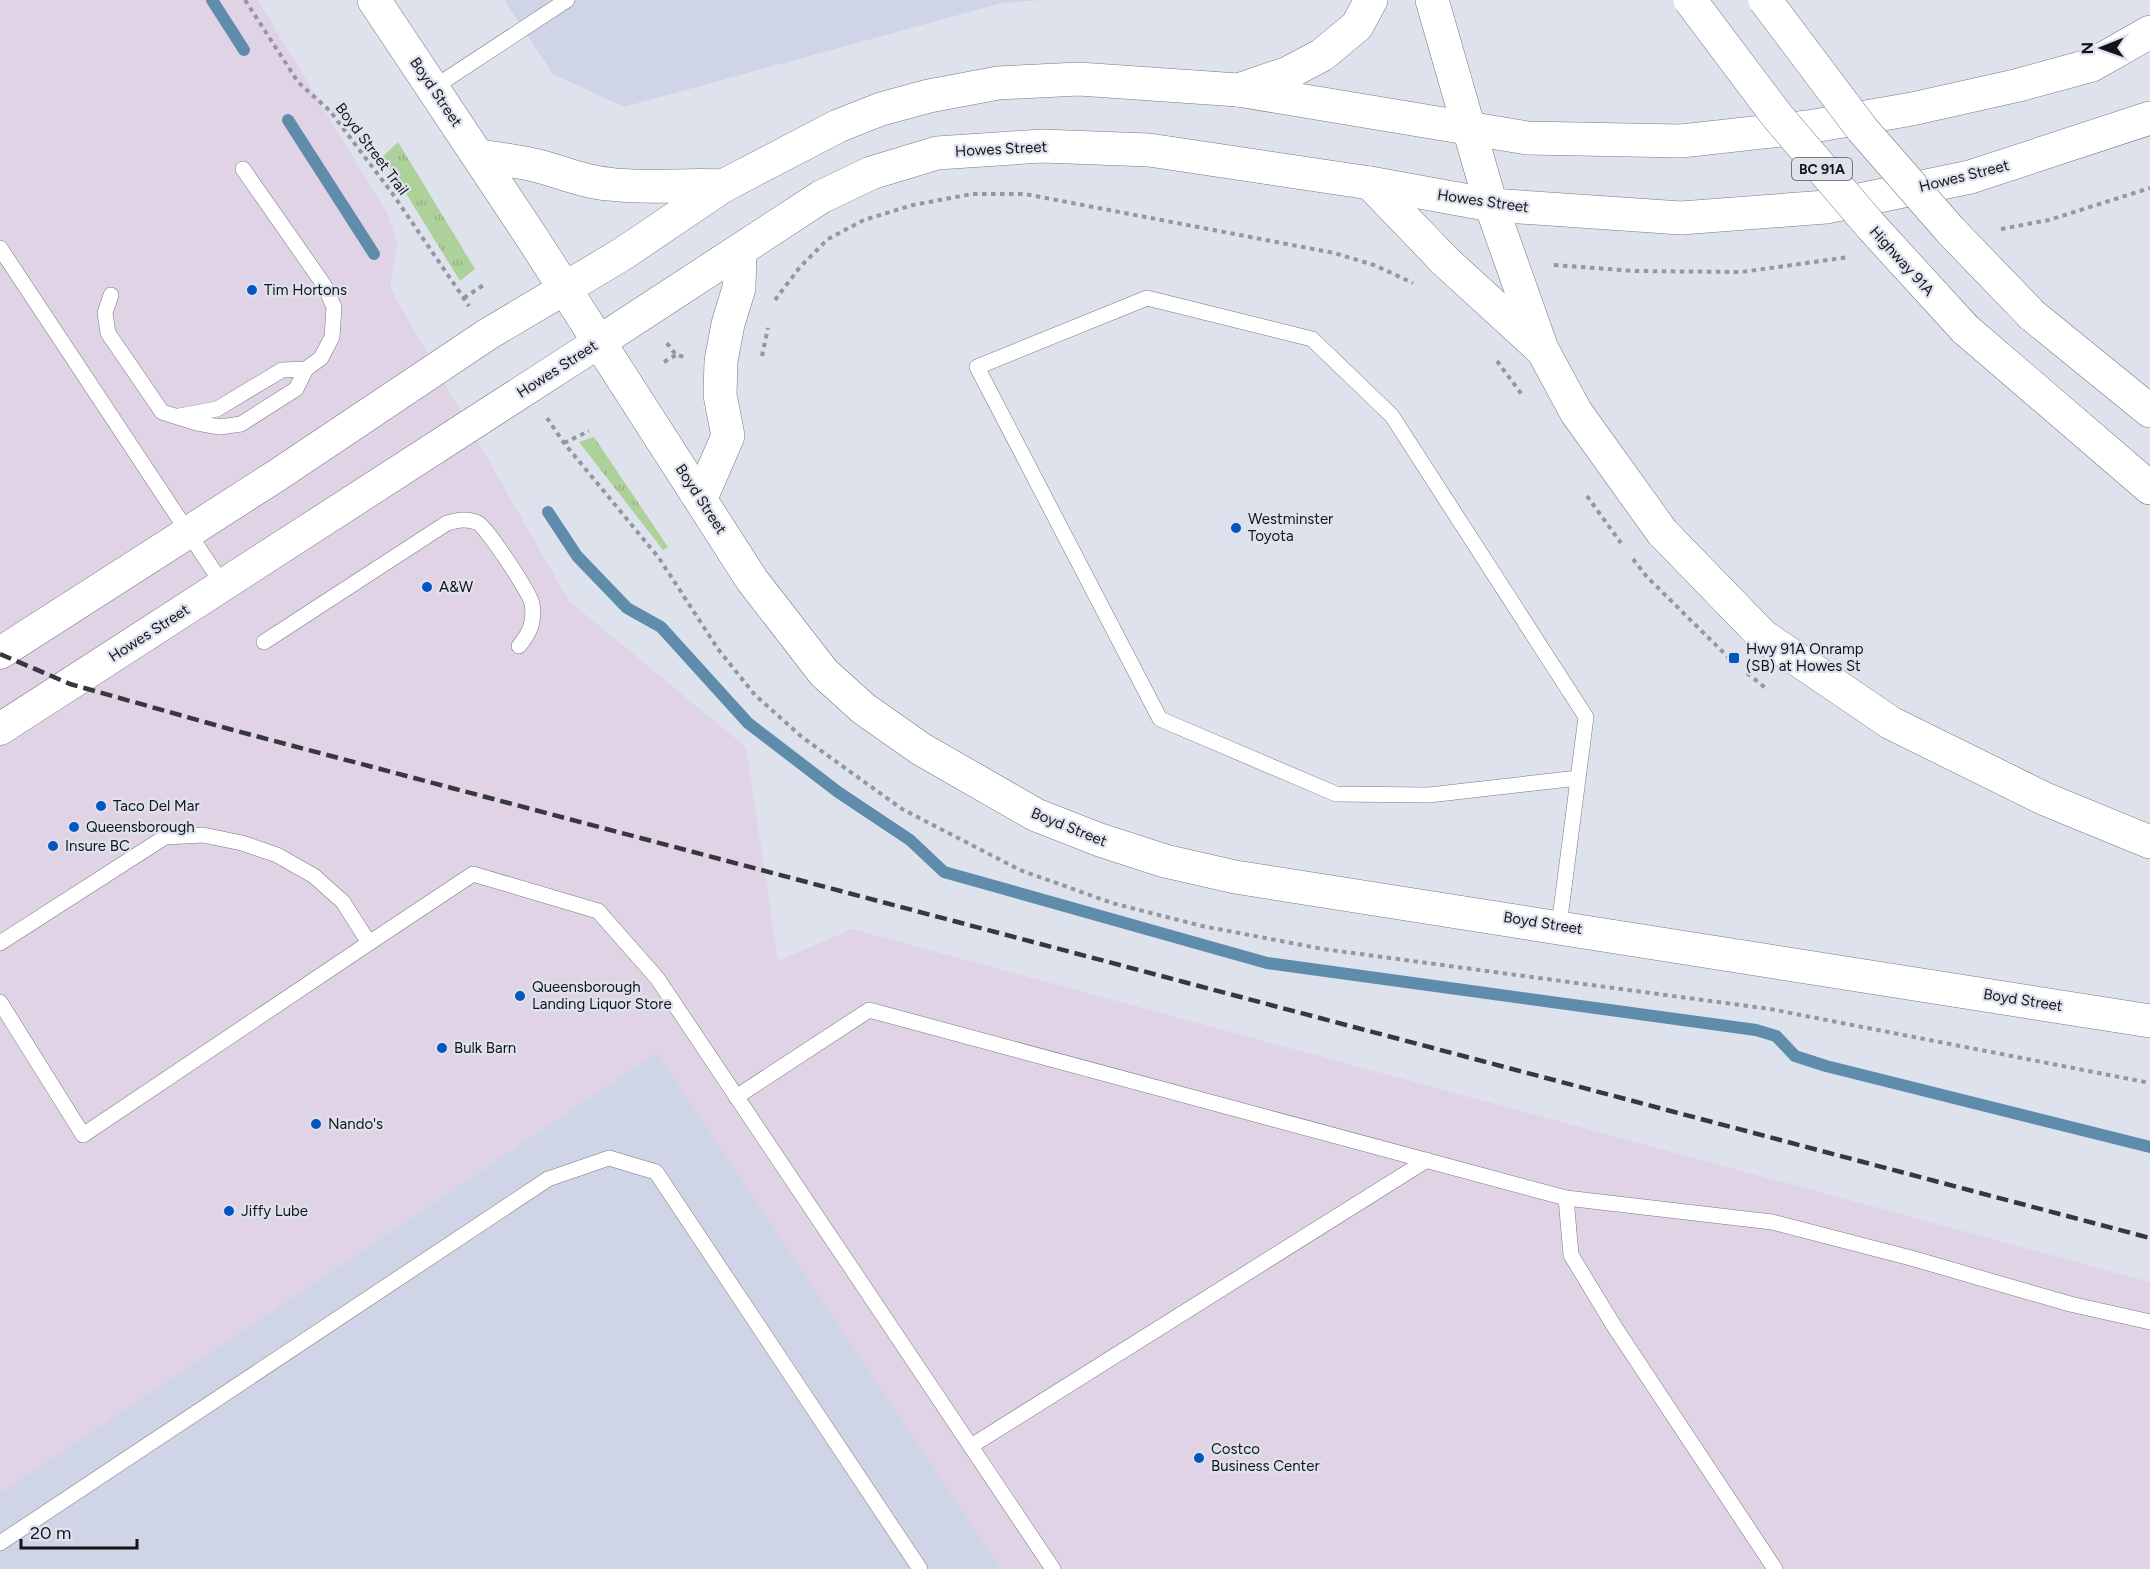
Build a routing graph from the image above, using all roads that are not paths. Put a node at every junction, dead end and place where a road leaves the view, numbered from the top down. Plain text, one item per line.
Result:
1 (374, 0) edge
2 (567, 0) edge
3 (1371, 0) edge
4 (1432, 0) edge
5 (1690, 0) edge
6 (1765, 0) edge
7 (2150, 32) edge
8 (433, 88) junction
9 (1238, 90) junction
10 (2150, 118) edge
11 (1468, 129) junction
12 (479, 156) junction
13 (243, 169) dead end
14 (1370, 183) junction
15 (723, 186) junction
16 (1491, 205) junction
17 (0, 248) edge
18 (740, 251) junction
19 (564, 289) junction
20 (111, 295) dead end
21 (599, 342) junction
22 (1542, 349) junction
23 (306, 369) junction
24 (2150, 411) edge
25 (176, 416) junction
26 (2150, 488) edge
27 (701, 498) junction
28 (188, 532) junction
29 (223, 585) junction
30 (264, 642) dead end
31 (519, 645) dead end
32 (0, 653) edge
33 (0, 729) edge
34 (1578, 778) junction
35 (2150, 842) edge
36 (1559, 926) junction
37 (0, 943) edge
38 (369, 943) junction
39 (0, 1002) edge
40 (2150, 1021) edge
41 (736, 1097) junction
42 (1427, 1160) junction
43 (1566, 1198) junction
44 (2150, 1323) edge
45 (971, 1446) junction
46 (0, 1543) edge
47 (920, 1569) edge
48 (1053, 1569) edge
49 (1775, 1569) edge

1 - 8 main road, Boyd Street
2 - 8 lane
3 - 9 main road
4 - 11 main road
5 - 26 main road, Highway 91A / BC 91A, bridge
6 - 24 main road, bridge
7 - 11 main road
8 - 12 main road, Boyd Street
9 - 11 main road
9 - 15 main road
10 - 16 main road, Howes Street
11 - 16 main road
12 - 15 main road
12 - 19 main road, Boyd Street
13 - 23 lane
14 - 16 main road, Howes Street
14 - 18 main road, Howes Street
14 - 22 main road
15 - 19 main road
16 - 22 main road
17 - 28 lane
18 - 21 main road, Howes Street
18 - 27 main road
19 - 21 main road, Boyd Street
19 - 28 street
20 - 25 lane
21 - 27 main road, Boyd Street
21 - 29 street, Howes Street
22 - 35 main road
23 - 25 lane
23 - 25 lane
27 - 36 main road, Boyd Street
28 - 29 lane
28 - 32 street
29 - 33 street, Howes Street
30 - 31 lane
34 - 34 lane
34 - 36 lane
36 - 40 main road, Boyd Street
37 - 38 lane
38 - 39 lane
38 - 41 lane
41 - 42 lane
41 - 45 lane
42 - 43 lane
42 - 45 lane
43 - 44 lane
43 - 49 lane
45 - 48 lane
46 - 47 lane

